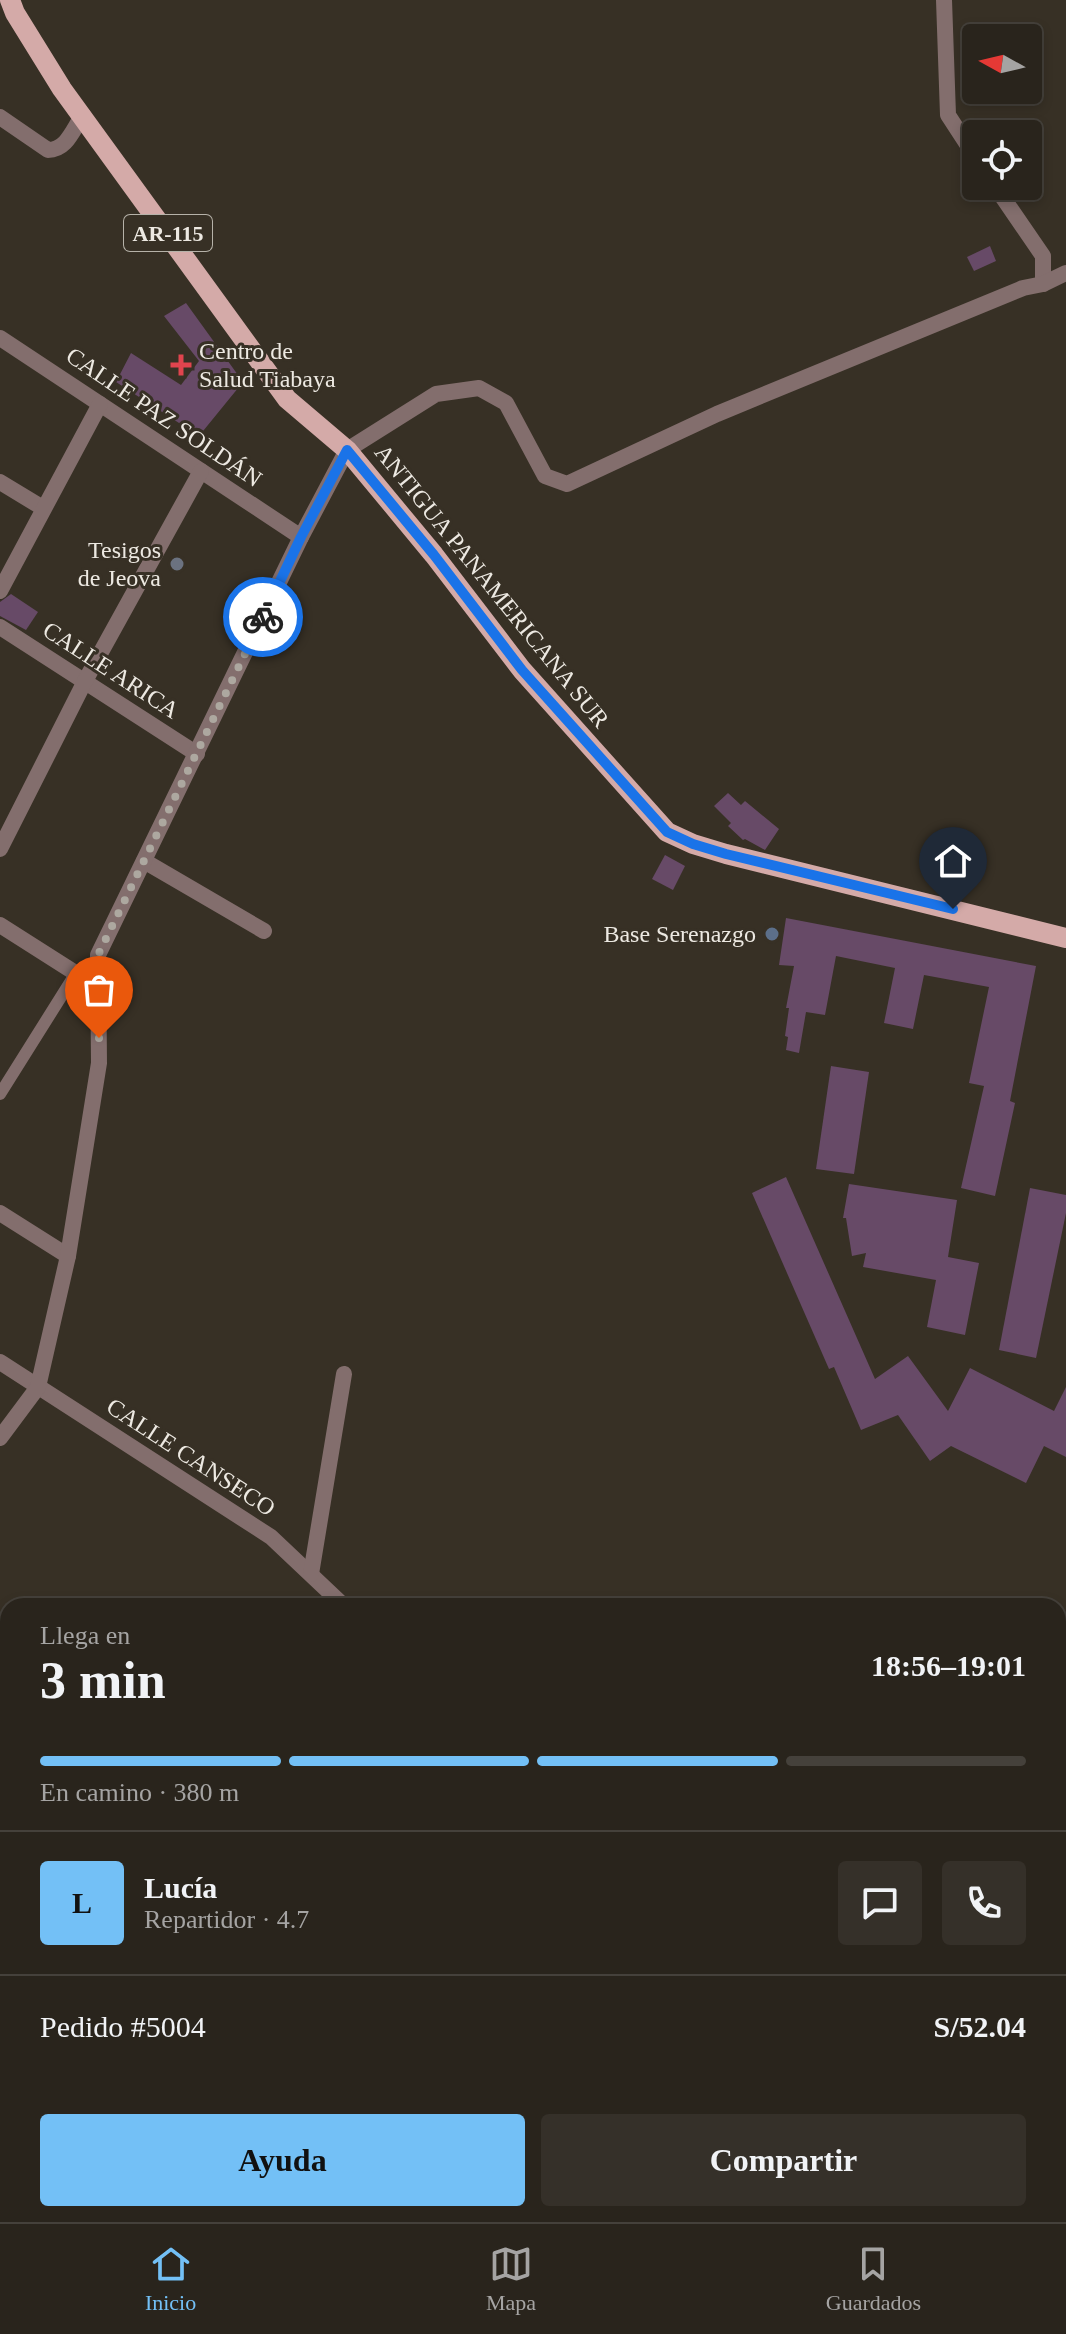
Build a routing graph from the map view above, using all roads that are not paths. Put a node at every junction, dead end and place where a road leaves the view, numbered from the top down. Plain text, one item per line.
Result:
1 (10, 0) edge
2 (944, 0) edge
3 (83, 115) junction
4 (0, 117) edge
5 (962, 136) edge
6 (1005, 200) edge
7 (1066, 273) edge
8 (1043, 284) junction
9 (0, 338) edge
10 (100, 404) junction
11 (347, 450) junction
12 (201, 471) junction
13 (0, 482) edge
14 (43, 508) junction
15 (301, 537) junction
16 (0, 591) edge
17 (0, 627) edge
18 (85, 681) junction
19 (197, 754) junction
20 (0, 849) edge
21 (144, 861) junction
22 (0, 925) edge
23 (264, 931) dead end
24 (1066, 938) edge
25 (76, 973) junction
26 (99, 988) junction
27 (0, 1094) edge
28 (0, 1213) edge
29 (68, 1256) junction
30 (0, 1362) edge
31 (344, 1374) dead end
32 (38, 1387) junction
33 (0, 1438) edge
34 (311, 1574) junction
35 (336, 1598) edge

1 - 3 main road, ANTIGUA PANAMERICANA SUR / AR-115
2 - 5 street
3 - 4 street
3 - 11 main road, ANTIGUA PANAMERICANA SUR / AR-115
6 - 8 street
7 - 8 street
8 - 11 street
9 - 10 street, CALLE PAZ SOLDÁN
10 - 12 street, CALLE PAZ SOLDÁN
10 - 14 street
11 - 15 street
11 - 24 main road, ANTIGUA PANAMERICANA SUR / AR-115
12 - 15 street, CALLE PAZ SOLDÁN
12 - 18 street
13 - 14 street
14 - 16 street
15 - 19 street
17 - 18 street, CALLE ARICA
18 - 19 street, CALLE ARICA
18 - 20 street
19 - 21 street
21 - 23 street
21 - 26 street
22 - 25 street
25 - 26 street
25 - 27 street
26 - 29 street
28 - 29 street
29 - 32 street
30 - 32 street, CALLE CANSECO
31 - 34 street
32 - 33 street
32 - 34 street, CALLE CANSECO
34 - 35 street, CALLE CANSECO

